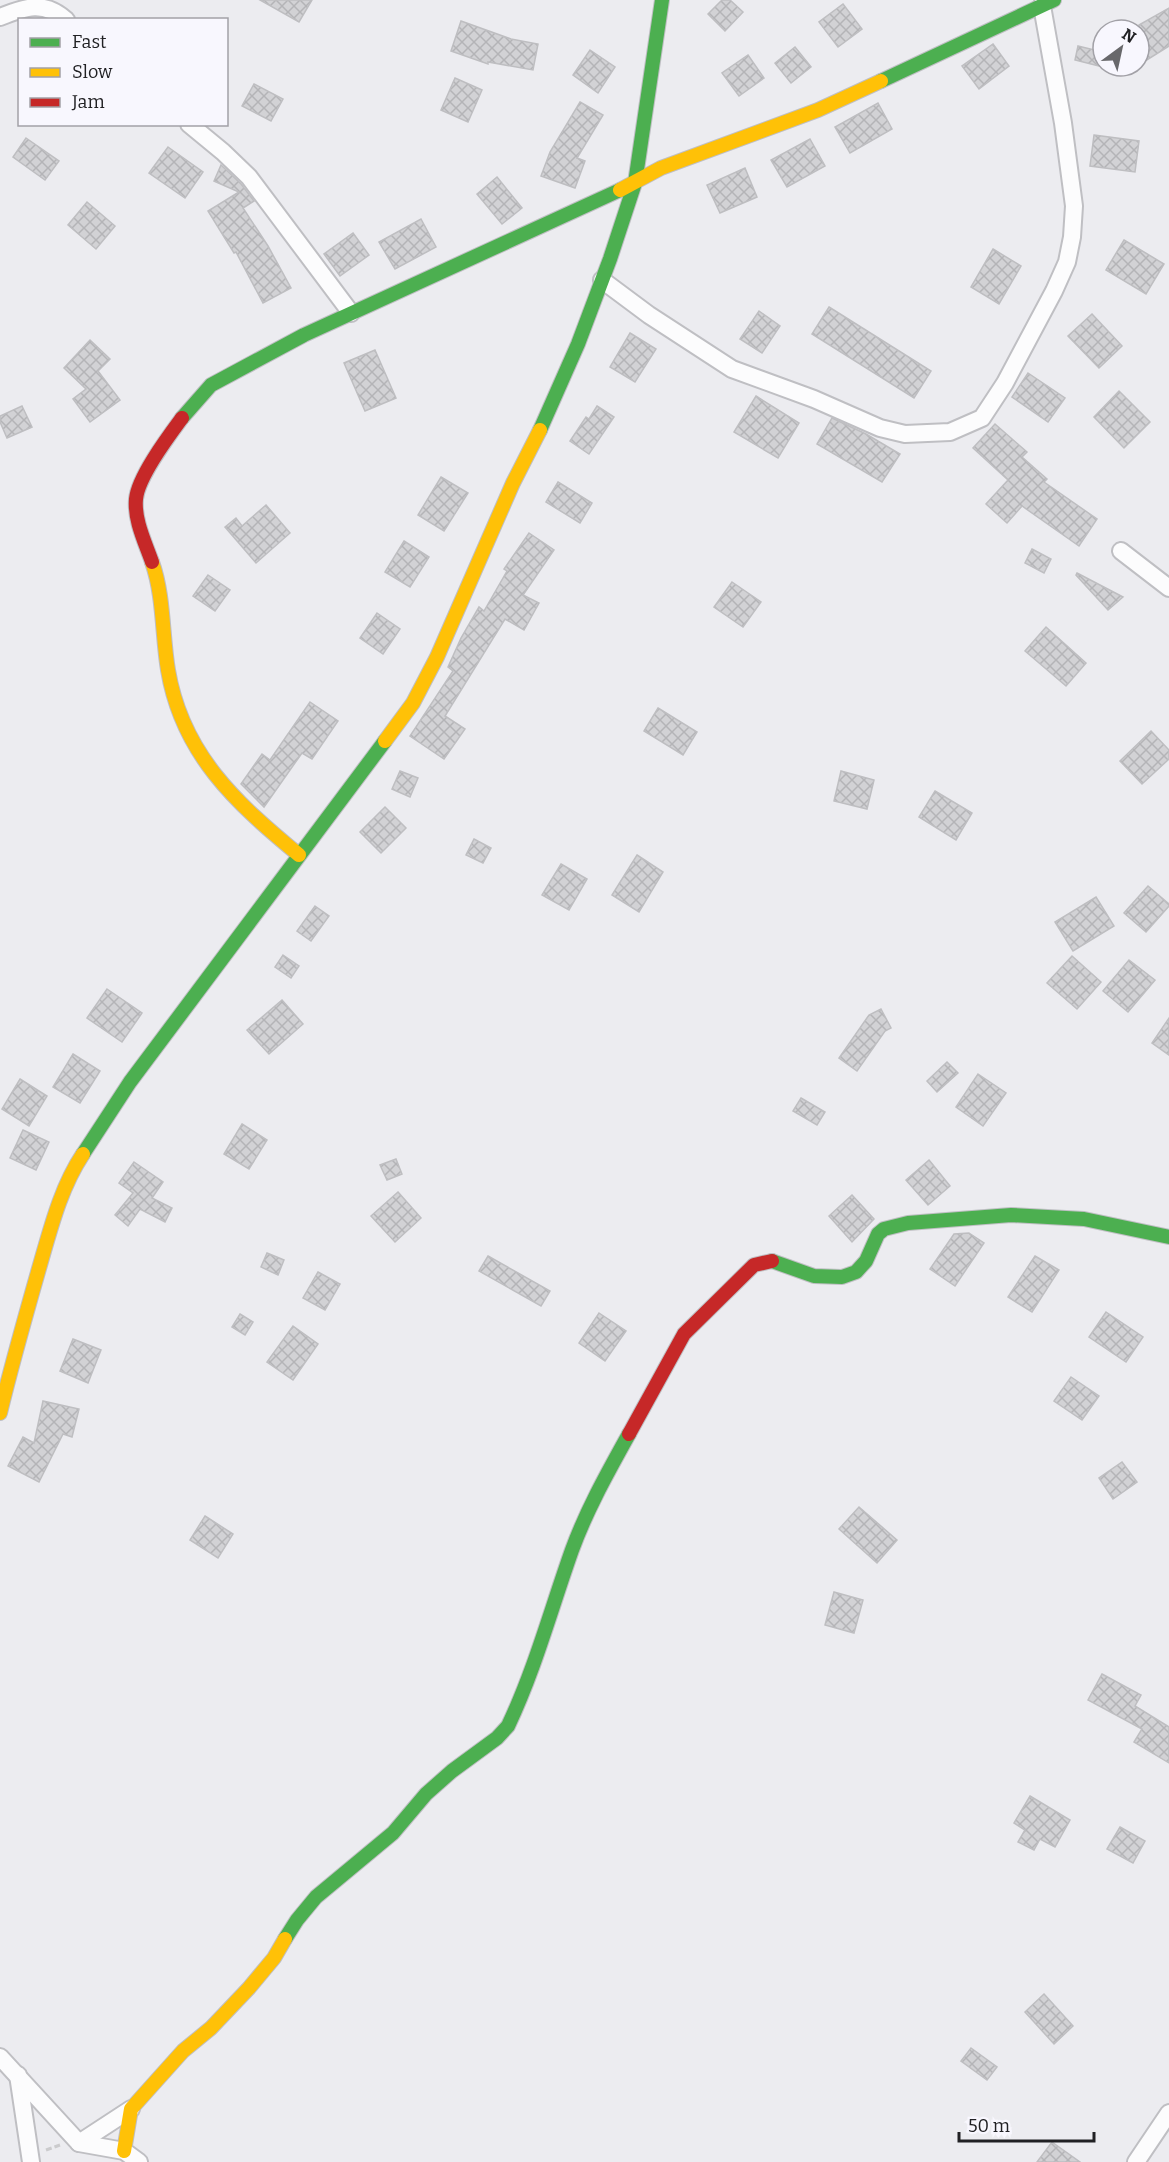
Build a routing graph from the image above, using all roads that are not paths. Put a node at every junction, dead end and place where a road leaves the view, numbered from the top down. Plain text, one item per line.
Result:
1 (663, 0) edge
2 (1047, 2) edge
3 (58, 10) edge
4 (0, 17) edge
5 (191, 126) edge
6 (635, 183) junction
7 (602, 280) junction
8 (351, 313) junction
9 (1121, 551) dead end
10 (1169, 588) edge
11 (300, 855) junction
12 (1169, 1237) edge
13 (0, 1413) edge
14 (0, 2058) edge
15 (18, 2075) junction
16 (131, 2109) junction
17 (1169, 2113) edge
18 (79, 2143) junction
19 (124, 2151) junction
20 (30, 2161) edge
21 (139, 2162) edge
22 (1136, 2162) edge

1 - 6 street
2 - 6 street
2 - 7 street
3 - 4 street
5 - 8 street
6 - 7 street
6 - 8 street
7 - 11 street
8 - 11 street
9 - 10 street
11 - 13 street
12 - 16 street
14 - 15 street
15 - 18 street
15 - 20 street
16 - 18 street
16 - 19 street
17 - 22 street
18 - 19 street
19 - 21 street

